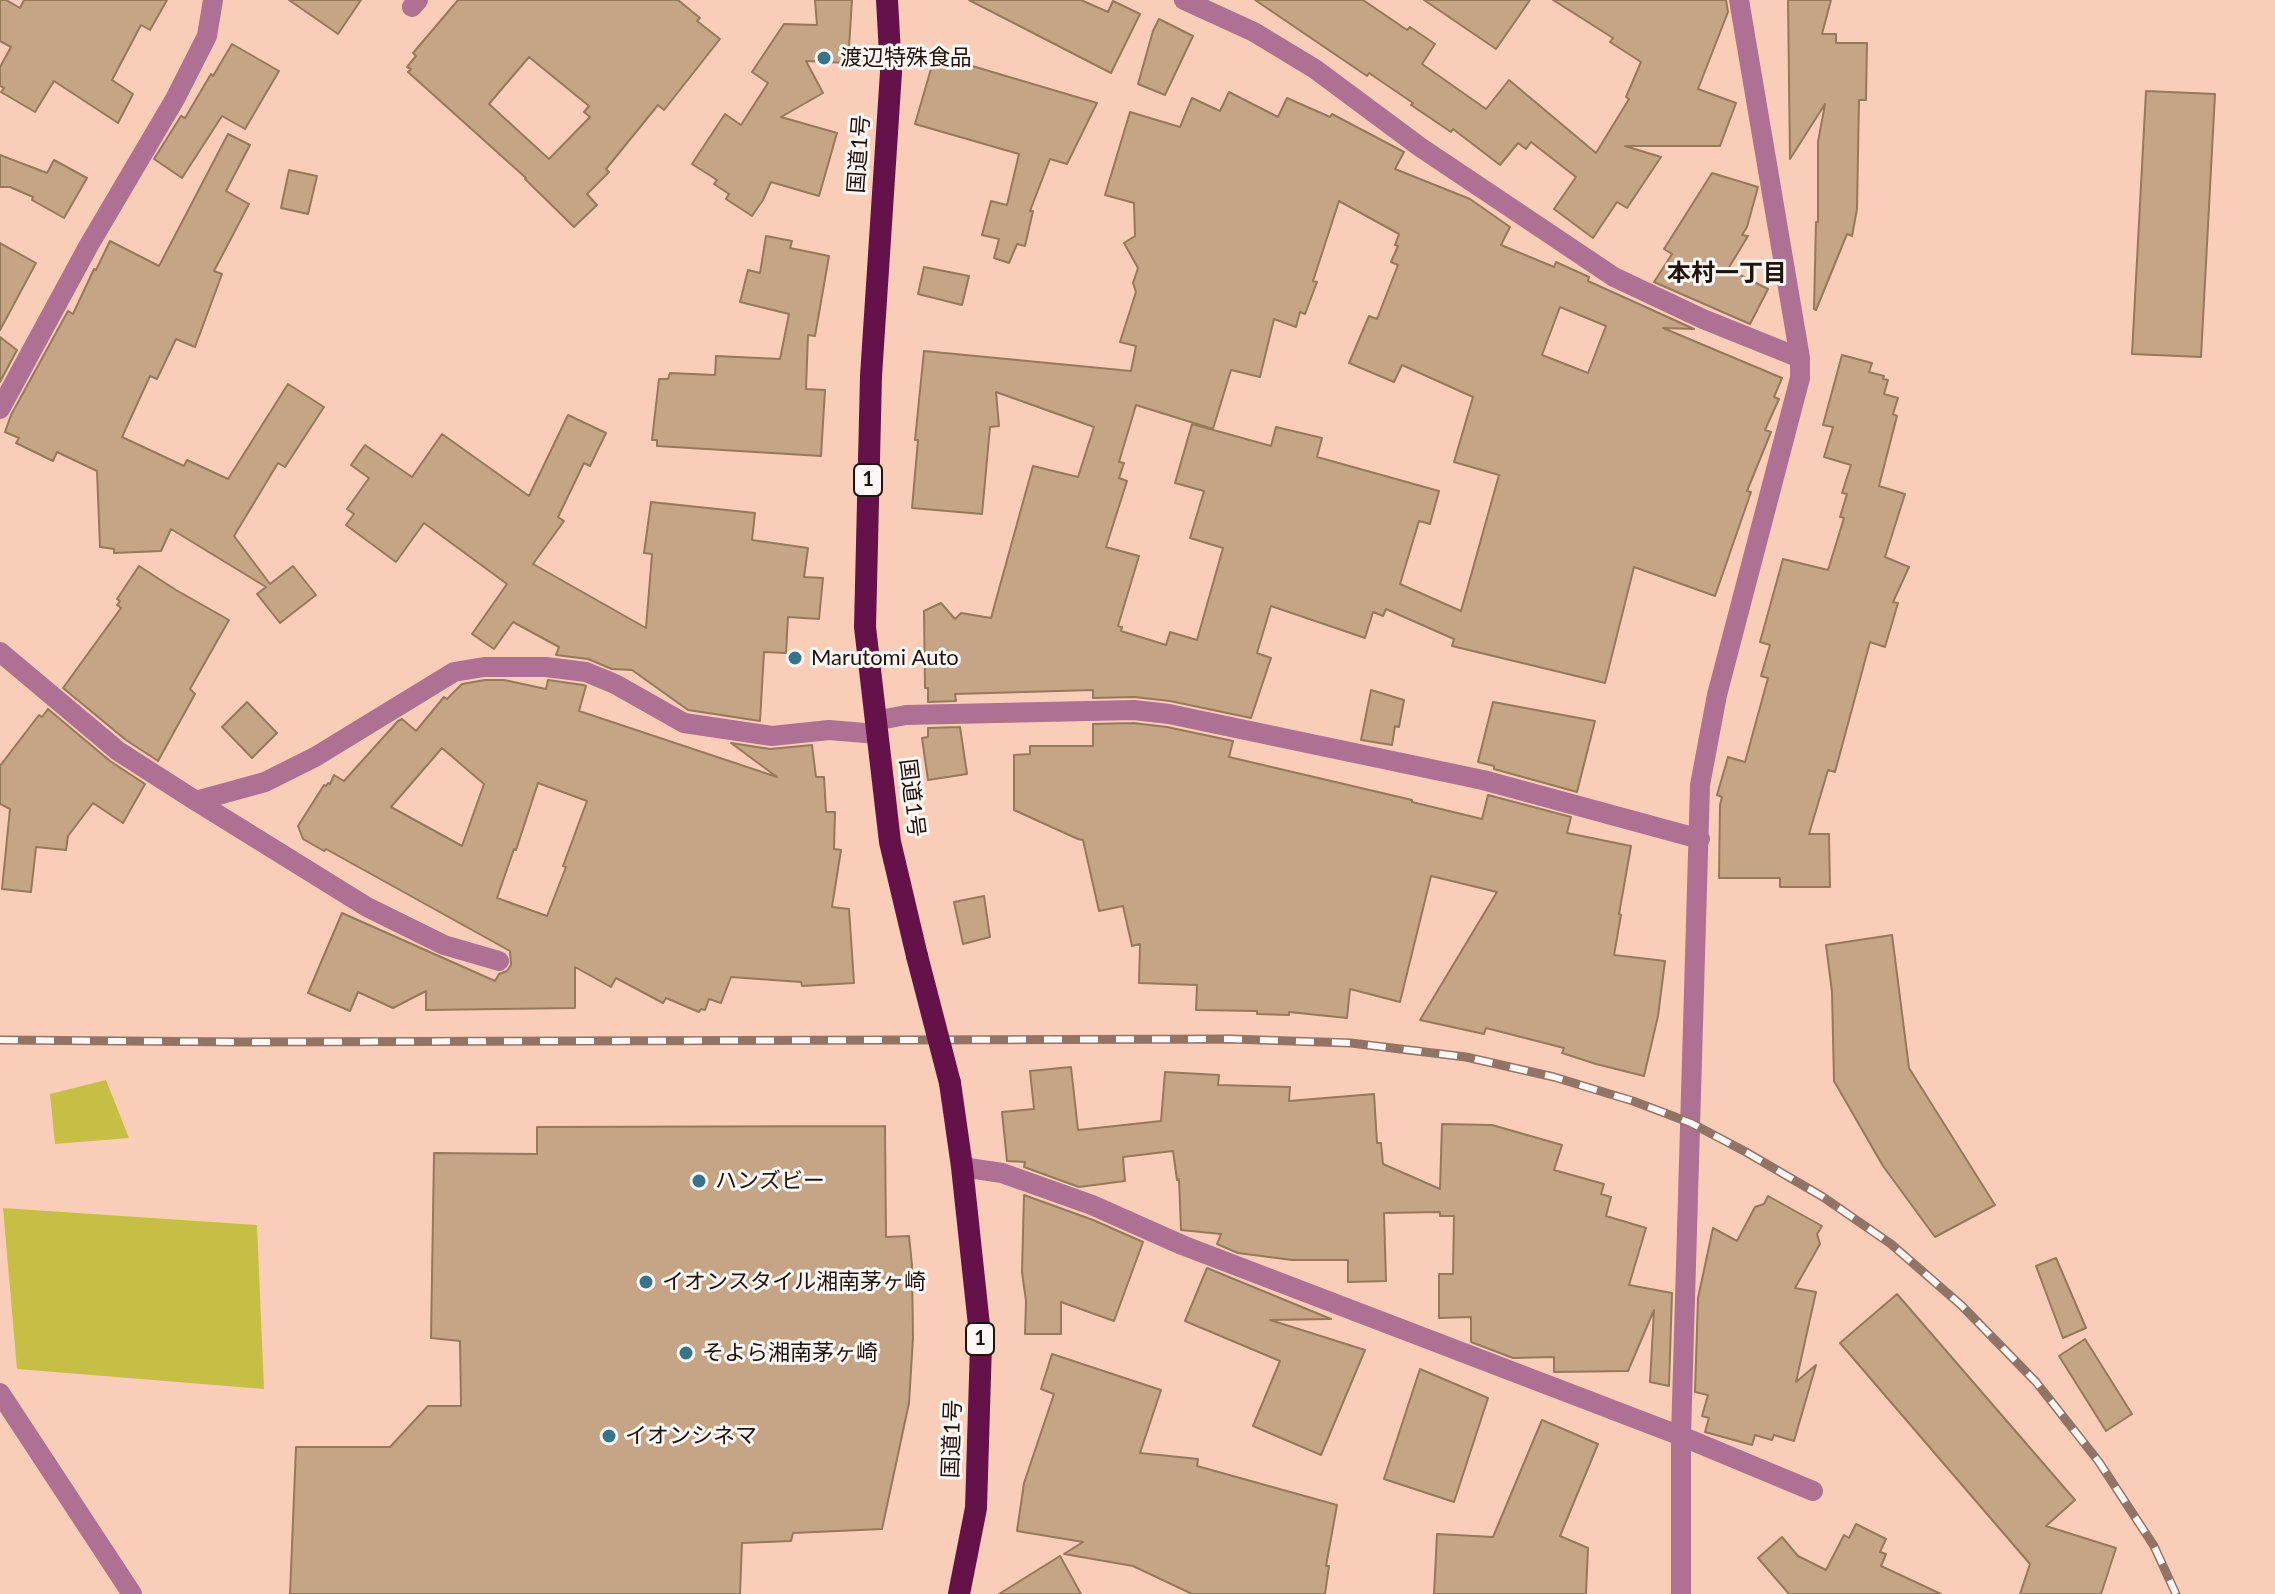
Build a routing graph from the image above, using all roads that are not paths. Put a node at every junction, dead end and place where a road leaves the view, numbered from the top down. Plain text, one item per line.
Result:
1 (213, 0) edge
2 (887, 0) edge
3 (1184, 0) edge
4 (1735, 1) edge
5 (1800, 358) junction
6 (0, 409) edge
7 (0, 652) edge
8 (876, 728) junction
9 (196, 801) junction
10 (1700, 839) junction
11 (499, 961) dead end
12 (962, 1167) junction
13 (0, 1393) edge
14 (1681, 1436) junction
15 (1813, 1491) dead end
16 (132, 1594) edge
17 (959, 1594) edge
18 (1681, 1594) edge

1 - 6 street
2 - 8 highway, 国道1号 / 1
3 - 5 street
4 - 5 street
5 - 10 street
7 - 9 street
8 - 9 street
8 - 10 street
8 - 12 highway, 国道1号 / 1, bridge
9 - 11 street
10 - 14 street
12 - 14 street
12 - 17 highway, 国道1号 / 1
13 - 16 street
14 - 15 street
14 - 18 street

